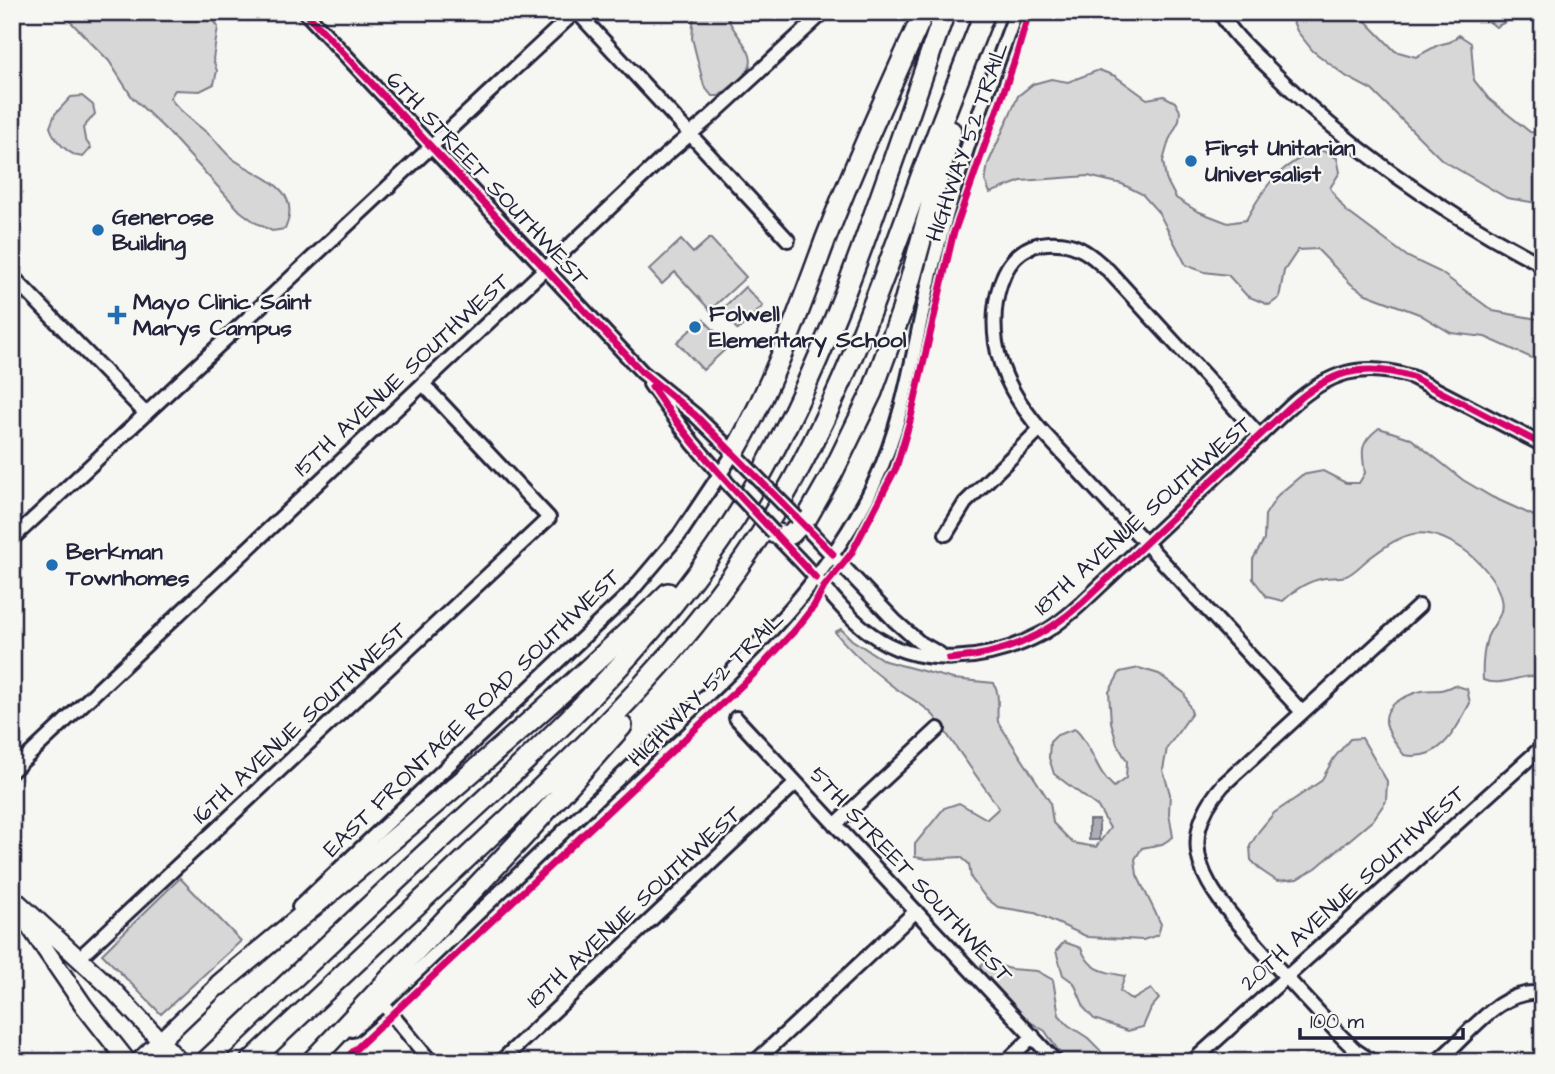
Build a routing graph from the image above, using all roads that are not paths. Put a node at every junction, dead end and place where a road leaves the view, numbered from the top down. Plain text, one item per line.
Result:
1 (305, 12) edge
2 (576, 12) edge
3 (824, 12) edge
4 (924, 12) edge
5 (945, 12) edge
6 (985, 12) edge
7 (1016, 12) edge
8 (1220, 12) edge
9 (691, 135) junction
10 (431, 149) junction
11 (788, 240) dead end
12 (1543, 265) edge
13 (545, 269) junction
14 (12, 276) edge
15 (642, 372) junction
16 (424, 385) junction
17 (146, 414) junction
18 (1040, 429) junction
19 (1260, 436) junction
20 (1543, 445) edge
21 (737, 456) junction
22 (723, 479) junction
23 (800, 521) junction
24 (774, 533) junction
25 (946, 534) dead end
26 (12, 539) edge
27 (1145, 542) junction
28 (716, 545) junction
29 (833, 554) junction
30 (817, 578) junction
31 (1419, 606) dead end
32 (693, 628) junction
33 (949, 659) junction
34 (1302, 712) junction
35 (736, 718) dead end
36 (938, 729) dead end
37 (1543, 746) edge
38 (12, 771) edge
39 (796, 783) junction
40 (835, 825) junction
41 (12, 899) edge
42 (915, 911) junction
43 (79, 959) junction
44 (1286, 977) junction
45 (219, 985) junction
46 (1543, 993) edge
47 (383, 1004) junction
48 (1033, 1037) junction
49 (160, 1040) junction
50 (180, 1061) edge
51 (128, 1062) edge
52 (138, 1062) edge
53 (205, 1062) edge
54 (250, 1062) edge
55 (312, 1062) edge
56 (431, 1062) edge
57 (500, 1062) edge
58 (755, 1062) edge
59 (1006, 1062) edge
60 (1056, 1062) edge
61 (1192, 1062) edge
62 (1373, 1062) edge
63 (1436, 1062) edge

1 - 10 street, 6TH STREET SOUTHWEST
2 - 9 street
2 - 10 street
3 - 9 street, 15TH AVENUE SOUTHWEST
4 - 21 highway
5 - 28 highway
6 - 23 highway
6 - 32 highway
7 - 29 street
8 - 12 street
9 - 11 street
9 - 13 street, 15TH AVENUE SOUTHWEST
10 - 13 street, 6TH STREET SOUTHWEST
10 - 17 street
13 - 15 street, 6TH STREET SOUTHWEST
13 - 16 street, 15TH AVENUE SOUTHWEST
14 - 17 street
15 - 21 street, 6TH STREET SOUTHWEST
15 - 22 street, 6TH STREET SOUTHWEST
16 - 38 street, 15TH AVENUE SOUTHWEST
16 - 43 street, 16TH AVENUE SOUTHWEST
17 - 26 street
18 - 19 street
18 - 25 street
18 - 27 street
19 - 20 street, 18TH AVENUE SOUTHWEST
19 - 27 street, 18TH AVENUE SOUTHWEST
21 - 22 street, EAST FRONTAGE ROAD SOUTHWEST
21 - 23 street, 6TH STREET SOUTHWEST, bridge
22 - 24 street, 6TH STREET SOUTHWEST, bridge
22 - 45 street, EAST FRONTAGE ROAD SOUTHWEST
23 - 24 highway
23 - 29 street, 6TH STREET SOUTHWEST
24 - 30 street, 6TH STREET SOUTHWEST
27 - 33 street, 18TH AVENUE SOUTHWEST
27 - 34 street
28 - 45 highway
28 - 53 highway
29 - 30 street
29 - 33 street, 6TH STREET SOUTHWEST
30 - 33 street, 6TH STREET SOUTHWEST
30 - 47 street
31 - 34 street
32 - 54 highway
32 - 55 highway
34 - 44 street
35 - 39 street, 5TH STREET SOUTHWEST
36 - 40 street
37 - 44 street, 20TH AVENUE SOUTHWEST
39 - 40 street, 5TH STREET SOUTHWEST
39 - 57 street, 18TH AVENUE SOUTHWEST
40 - 42 street, 5TH STREET SOUTHWEST
41 - 43 main road
41 - 51 main road
42 - 48 street, 5TH STREET SOUTHWEST
42 - 58 street
43 - 49 main road
44 - 61 street, 20TH AVENUE SOUTHWEST
44 - 62 street
45 - 49 main road
46 - 63 street
47 - 55 street
47 - 56 street
48 - 59 street
48 - 60 street, 5TH STREET SOUTHWEST
49 - 50 main road
49 - 52 main road

